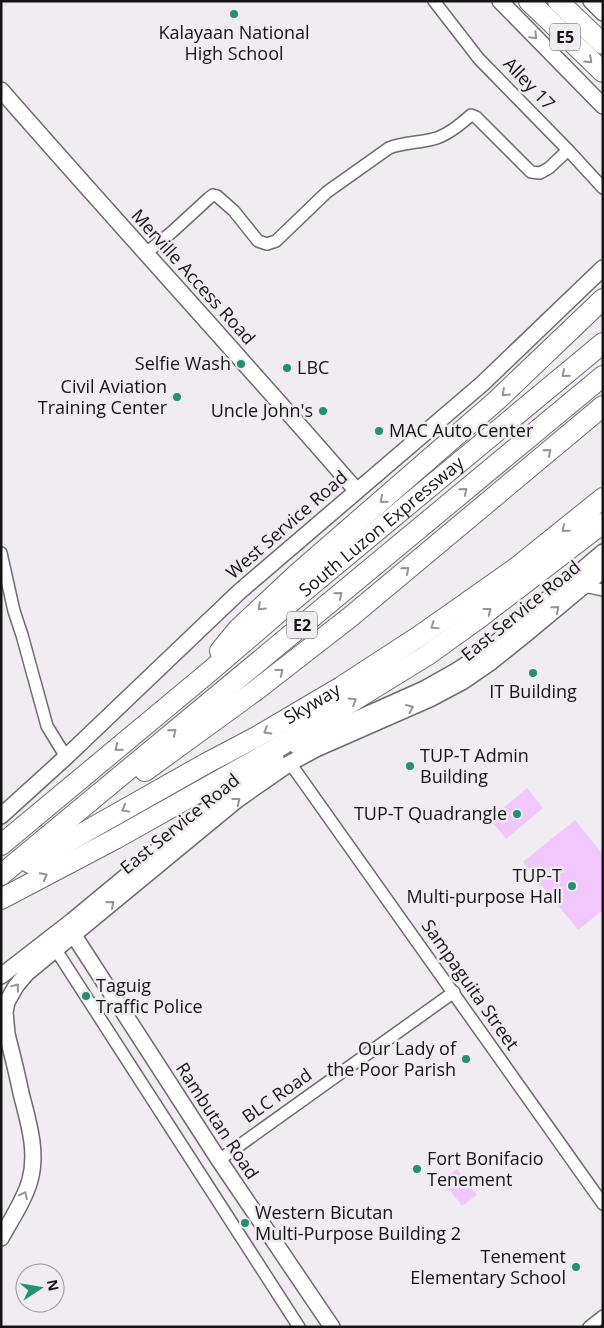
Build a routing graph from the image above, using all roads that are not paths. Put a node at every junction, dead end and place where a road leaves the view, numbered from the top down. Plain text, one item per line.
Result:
1 (434, 1) edge
2 (500, 1) edge
3 (529, 1) edge
4 (558, 1) edge
5 (591, 1) edge
6 (603, 13) edge
7 (603, 44) edge
8 (603, 72) edge
9 (1, 90) edge
10 (603, 106) edge
11 (568, 150) junction
12 (603, 188) edge
13 (146, 252) junction
14 (603, 268) edge
15 (603, 299) edge
16 (603, 343) edge
17 (603, 376) edge
18 (603, 406) edge
19 (356, 490) junction
20 (603, 498) edge
21 (603, 523) edge
22 (603, 552) edge
23 (1, 553) edge
24 (603, 570) edge
25 (584, 586) junction
26 (603, 590) edge
27 (209, 672) junction
28 (66, 757) junction
29 (290, 763) junction
30 (1, 816) edge
31 (1, 845) edge
32 (1, 877) edge
33 (1, 899) edge
34 (73, 934) junction
35 (56, 950) junction
36 (1, 976) edge
37 (454, 992) junction
38 (219, 1160) junction
39 (599, 1190) edge
40 (603, 1204) edge
41 (1, 1238) edge
42 (603, 1316) edge
43 (299, 1327) edge
44 (332, 1327) edge
45 (590, 1327) edge

1 - 11 street, Alley 17
2 -> 10 main road
3 -> 8 highway, E5
4 - 7 highway, E5
5 - 6 main road
9 - 13 main road, Merville Access Road
11 - 12 street, Alley 17
11 - 13 street
13 - 19 main road, Merville Access Road
14 - 19 main road, West Service Road
15 -> 27 highway
16 -> 27 highway, South Luzon Expressway / E2
32 -> 17 highway, South Luzon Expressway / E2
32 -> 18 highway
19 - 28 main road, West Service Road
20 -> 32 highway, Skyway
33 -> 21 highway, Skyway
22 - 36 main road, East Service Road
23 - 28 street
24 - 25 main road, East Service Road
25 - 26 street
29 -> 25 main road, East Service Road
27 -> 31 highway, South Luzon Expressway / E2
28 - 30 main road, West Service Road
34 -> 29 main road, East Service Road
29 - 37 street, Sampaguita Street
34 - 35 main road, East Service Road
34 - 38 main road, Rambutan Road
41 -> 35 main road, East Service Road
35 - 43 street
37 - 38 street, BLC Road
37 - 39 street, Sampaguita Street
38 - 44 main road, Rambutan Road
39 - 40 street, Sampaguita Street
42 - 45 street

